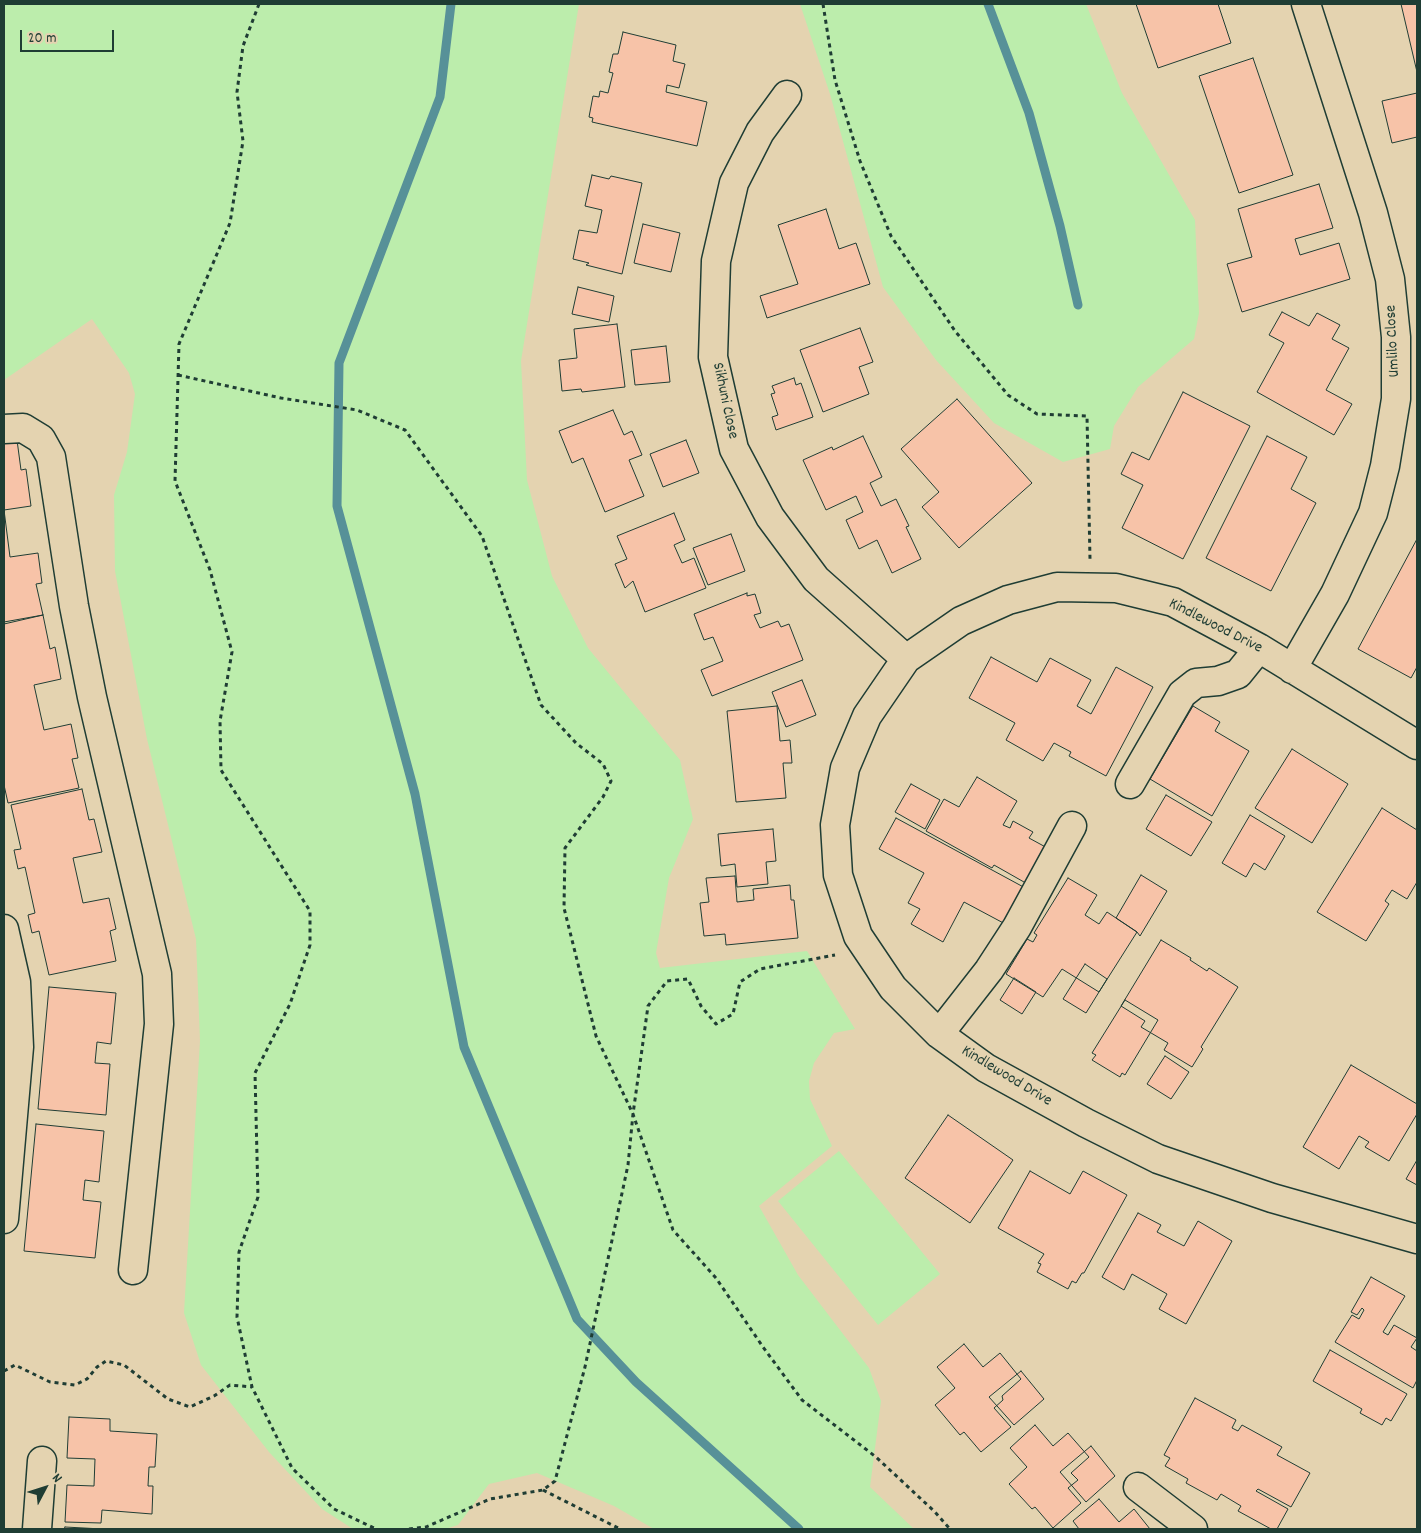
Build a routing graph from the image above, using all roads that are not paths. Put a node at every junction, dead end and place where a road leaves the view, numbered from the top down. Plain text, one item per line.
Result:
1 (1306, 4) edge
2 (787, 94) dead end
3 (4, 429) edge
4 (1259, 648) junction
5 (906, 659) junction
6 (1292, 669) junction
7 (1417, 745) edge
8 (1130, 784) dead end
9 (1072, 826) dead end
10 (4, 929) edge
11 (939, 1034) junction
12 (4, 1219) edge
13 (1417, 1239) edge
14 (132, 1270) dead end
15 (42, 1461) dead end
16 (1138, 1487) dead end
17 (37, 1529) edge
18 (1192, 1529) edge

1 - 6 street, Umlilo Close
2 - 5 street, Sikhuni Close
3 - 14 street
4 - 5 street, Kindlewood Drive
4 - 6 street, Kindlewood Drive
4 - 8 street
5 - 11 street, Kindlewood Drive
6 - 7 street, Kindlewood Drive
9 - 11 street
10 - 12 street
11 - 13 street, Kindlewood Drive
15 - 17 street
16 - 18 street

